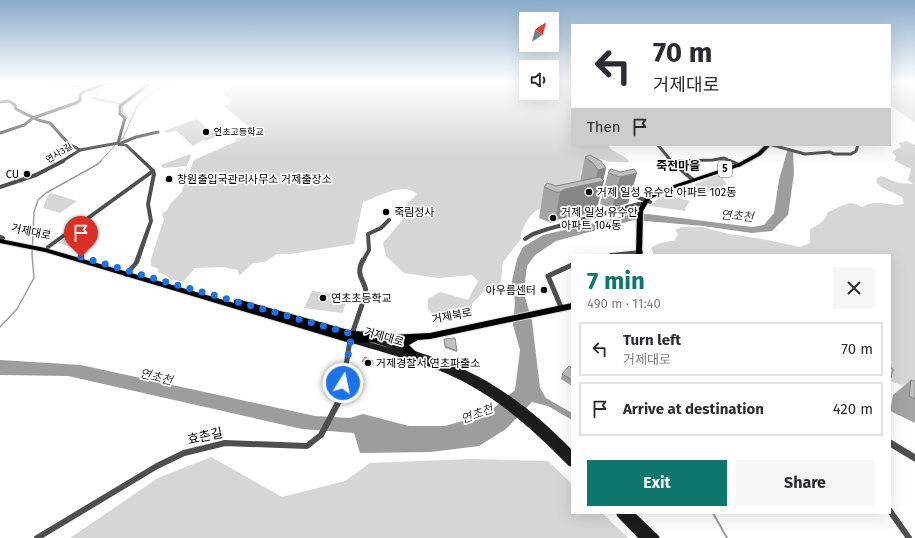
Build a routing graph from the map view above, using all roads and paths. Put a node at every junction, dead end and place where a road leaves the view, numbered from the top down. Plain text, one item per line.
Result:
1 (15, 106) edge
2 (67, 106) edge
3 (120, 106) edge
4 (34, 118) junction
5 (158, 132) dead end
6 (0, 133) edge
7 (119, 143) junction
8 (659, 146) edge
9 (767, 146) edge
10 (775, 146) edge
11 (858, 146) edge
12 (80, 150) junction
13 (671, 161) junction
14 (739, 165) junction
15 (152, 171) junction
16 (693, 180) junction
17 (0, 187) edge
18 (619, 188) edge
19 (623, 192) edge
20 (647, 203) junction
21 (389, 220) dead end
22 (1, 239) edge
23 (525, 239) dead end
24 (33, 245) junction
25 (48, 247) junction
26 (640, 253) edge
27 (626, 254) edge
28 (571, 265) edge
29 (127, 272) junction
30 (571, 301) edge
31 (560, 305) junction
32 (571, 306) edge
33 (504, 318) junction
34 (334, 330) joint
35 (420, 336) junction
36 (351, 337) junction
37 (366, 338) junction
38 (414, 354) junction
39 (495, 393) junction
40 (529, 419) junction
41 (891, 441) edge
42 (891, 444) edge
43 (571, 455) edge
44 (915, 455) edge
45 (915, 458) edge
46 (571, 463) edge
47 (891, 512) edge
48 (621, 514) edge
49 (630, 514) edge
50 (37, 538) edge
51 (644, 538) edge
52 (655, 538) edge
53 (909, 538) edge

1 - 4 street, 연사3길
2 - 4 street
3 - 7 street
4 - 6 street
4 - 12 street, 연사3길
5 - 7 street
7 - 12 street
7 - 15 street
8 - 13 street
9 - 14 main road, 5
10 - 11 street
12 - 17 street, 연사3길
13 - 14 street
13 - 16 street
14 - 16 main road, 5
15 - 25 street
15 - 29 street
16 - 20 main road, 5
18 - 20 street
19 - 20 street
20 - 23 street
20 - 26 main road
21 - 36 street, 효촌길
22 - 24 main road, 거제대로
24 - 25 main road, 거제대로
24 - 29 main road, 거제대로
25 - 29 main road, 거제대로
26 - 27 street
28 - 31 street
29 - 34 main road, 거제대로
29 - 36 main road, 거제대로
30 - 31 main road, 거제북로
31 - 32 main road, 거제북로
31 - 33 main road, 거제북로
33 - 35 main road, 거제북로
33 - 36 main road, 거제북로
34 - 36 main road, 거제북로
35 - 37 main road, 거제북로
35 - 38 main road
36 - 37 main road, 거제북로
36 - 39 main road, 거제대로
36 - 50 street, 효촌길
37 - 38 main road, 거제대로
38 - 39 main road, 거제대로
39 - 40 main road, 거제대로
40 - 43 main road, 거제대로
40 - 46 main road, 거제대로
41 - 44 street
42 - 45 street
47 - 53 street
48 - 51 main road
49 - 52 main road

